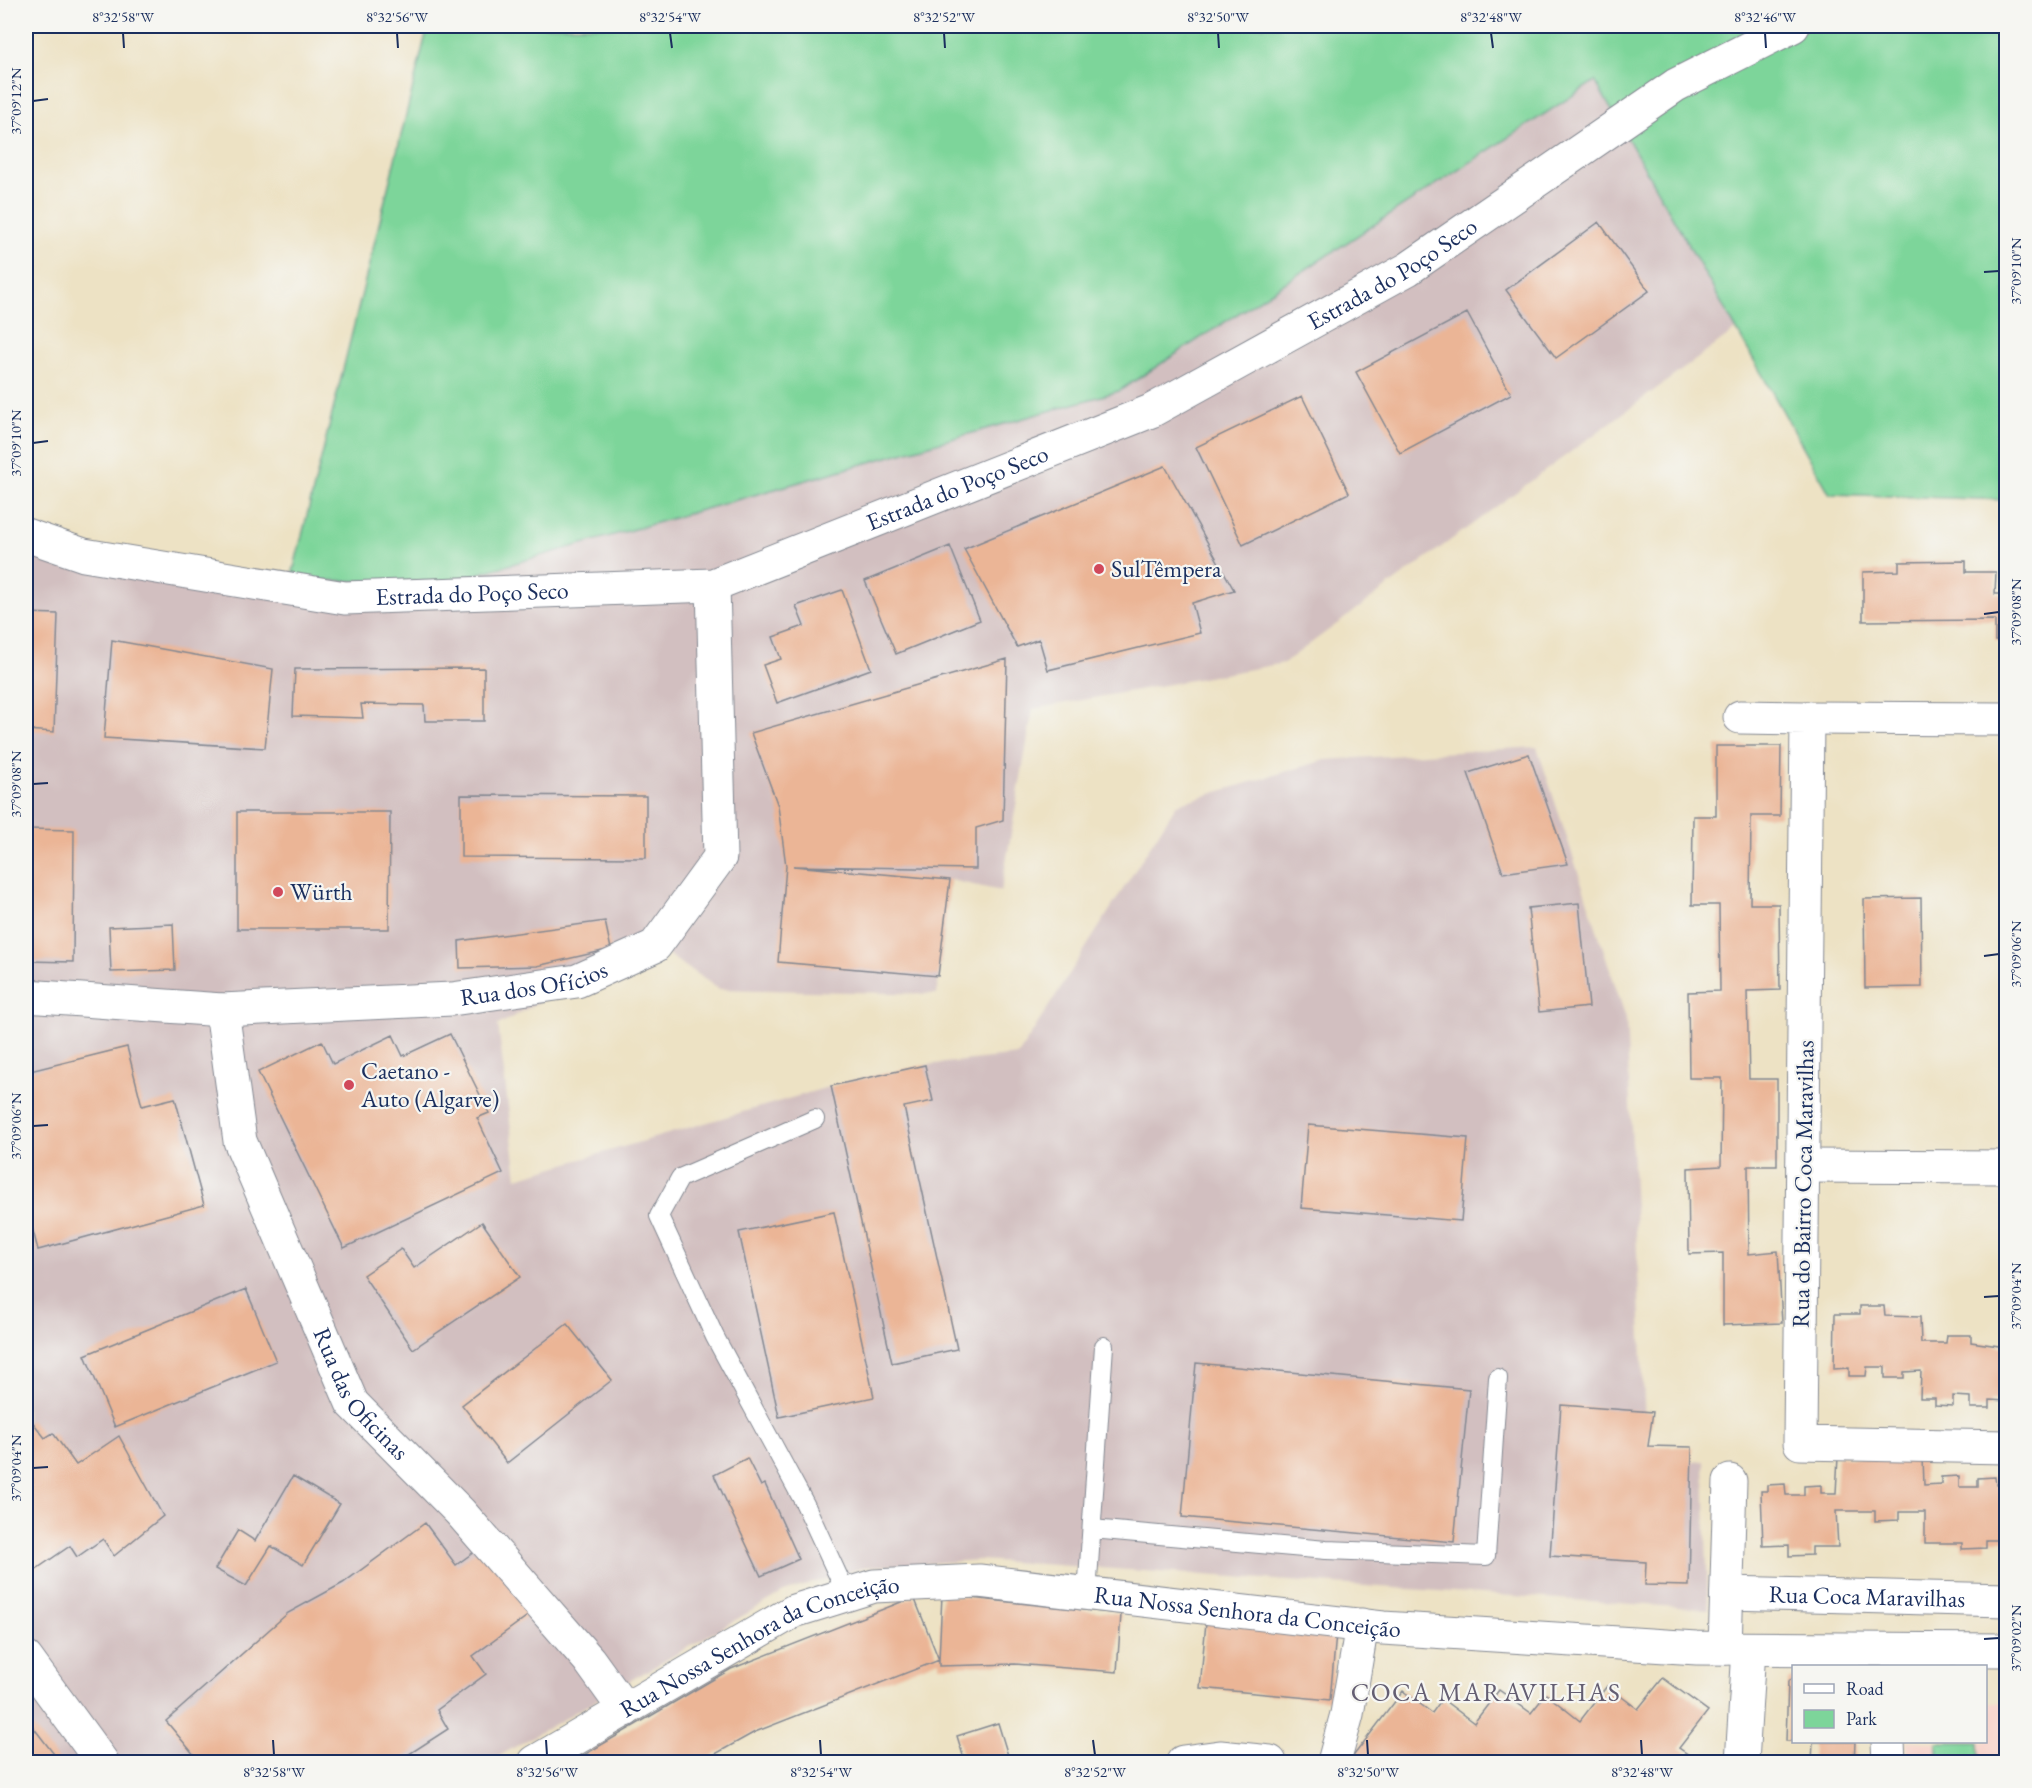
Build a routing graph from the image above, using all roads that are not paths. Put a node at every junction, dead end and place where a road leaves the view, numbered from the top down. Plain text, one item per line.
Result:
1 (1794, 26) edge
2 (26, 535) edge
3 (713, 585) junction
4 (1740, 717) dead end
5 (1807, 718) junction
6 (2007, 719) edge
7 (26, 996) edge
8 (222, 1010) junction
9 (815, 1119) dead end
10 (1803, 1166) junction
11 (2007, 1167) edge
12 (1104, 1346) dead end
13 (1498, 1378) dead end
14 (2007, 1447) edge
15 (1730, 1481) dead end
16 (1092, 1529) junction
17 (1727, 1593) junction
18 (1087, 1594) junction
19 (847, 1595) junction
20 (2007, 1600) edge
21 (1362, 1625) junction
22 (1737, 1648) junction
23 (2007, 1650) edge
24 (26, 1658) edge
25 (1887, 1658) edge
26 (35, 1693) edge
27 (625, 1710) junction
28 (1888, 1743) edge
29 (102, 1762) edge
30 (534, 1762) edge
31 (1183, 1762) edge
32 (1270, 1762) edge
33 (1334, 1762) edge
34 (1742, 1762) edge
35 (1889, 1762) edge

1 - 3 street, Estrada do Poço Seco
2 - 3 street, Estrada do Poço Seco
3 - 8 street, Rua dos Ofícios
4 - 5 street
5 - 6 street
5 - 10 street, Rua do Bairro Coca Maravilhas
7 - 8 street, Rua dos Ofícios
8 - 27 street, Rua das Oficinas
9 - 19 lane
10 - 11 street
10 - 14 street, Rua do Bairro Coca Maravilhas
12 - 16 lane
13 - 16 lane
15 - 17 street
16 - 18 lane
17 - 20 street, Rua Coca Maravilhas
17 - 22 street
18 - 19 street, Rua Nossa Senhora da Conceição
18 - 21 street, Rua Nossa Senhora da Conceição
19 - 27 street, Rua Nossa Senhora da Conceição
21 - 22 street, Rua Nossa Senhora da Conceição
21 - 33 street
22 - 25 street, Rua Nossa Senhora da Conceição
22 - 34 street
23 - 25 street, Rua Nossa Senhora da Conceição
24 - 26 street
26 - 29 street
27 - 30 street, Rua Nossa Senhora da Conceição
28 - 35 street
31 - 32 street

